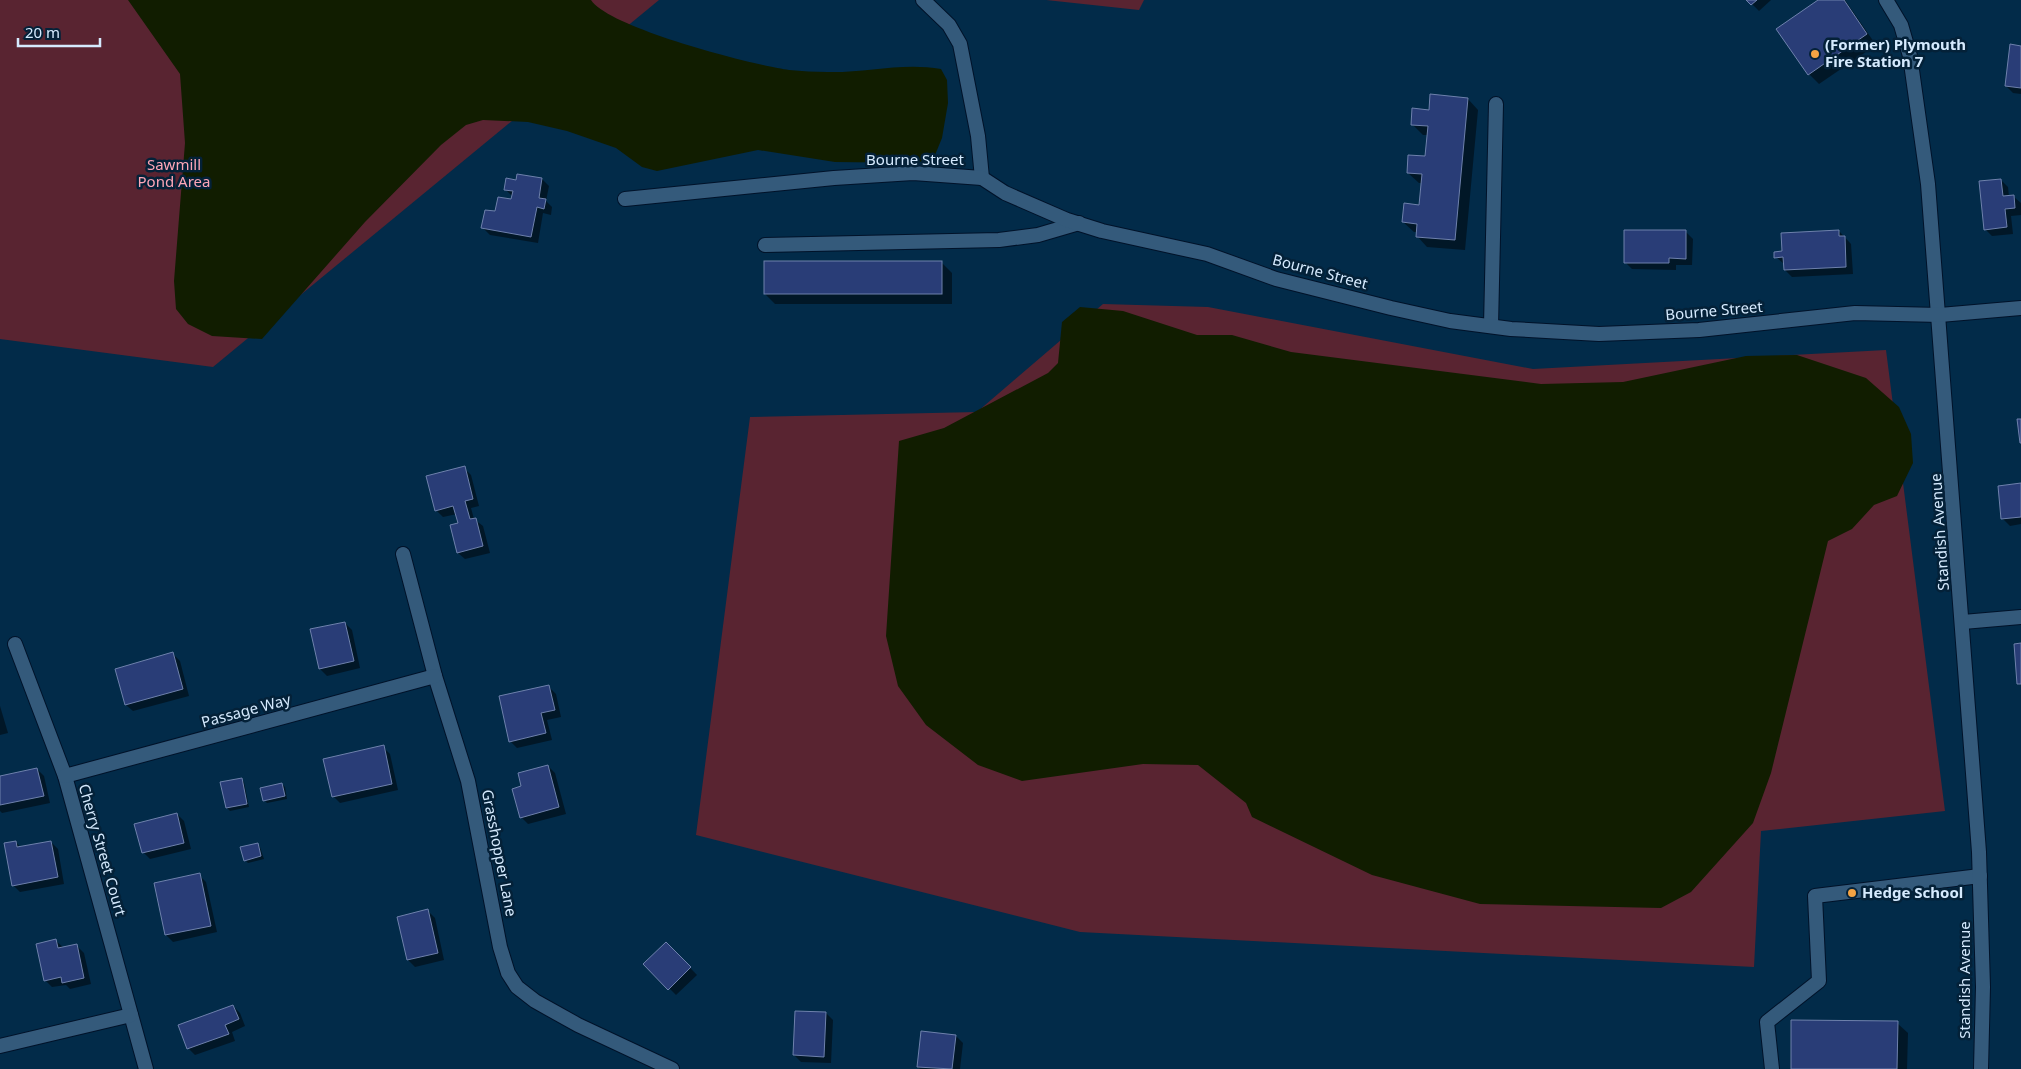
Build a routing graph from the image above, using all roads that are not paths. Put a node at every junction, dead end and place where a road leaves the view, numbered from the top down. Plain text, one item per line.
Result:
1 (923, 0) edge
2 (1886, 0) edge
3 (1496, 104) dead end
4 (982, 178) junction
5 (625, 198) dead end
6 (1079, 224) junction
7 (765, 246) dead end
8 (2021, 308) edge
9 (1940, 315) junction
10 (1491, 326) junction
11 (403, 554) dead end
12 (2021, 617) edge
13 (1963, 622) junction
14 (15, 644) dead end
15 (435, 676) junction
16 (65, 776) junction
17 (1980, 876) junction
18 (132, 1015) junction
19 (0, 1046) edge
20 (146, 1069) edge
21 (672, 1069) edge
22 (1772, 1069) edge
23 (1981, 1069) edge

1 - 4 street
2 - 9 street, Standish Avenue
3 - 10 street
4 - 5 street, Bourne Street
4 - 6 street, Bourne Street
6 - 7 street
6 - 10 street, Bourne Street
8 - 9 street, Bourne Street
9 - 10 street, Bourne Street
9 - 13 street, Standish Avenue
11 - 15 street, Grasshopper Lane
12 - 13 street
13 - 17 street, Standish Avenue
14 - 16 street, Cherry Street Court
15 - 16 street, Passage Way
15 - 21 street, Grasshopper Lane
16 - 18 street, Cherry Street Court
17 - 22 street
17 - 23 street, Standish Avenue
18 - 19 street
18 - 20 street, Cherry Street Court

